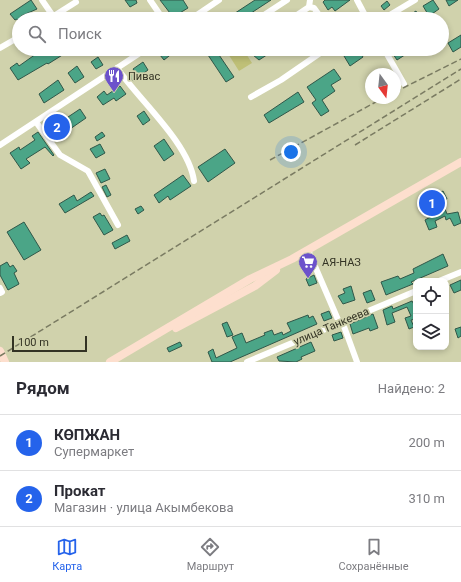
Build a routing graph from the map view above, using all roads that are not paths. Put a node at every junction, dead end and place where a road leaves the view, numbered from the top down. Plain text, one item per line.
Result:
1 (42, 0) edge
2 (150, 0) edge
3 (219, 0) edge
4 (287, 0) edge
5 (357, 0) edge
6 (414, 0) edge
7 (76, 2) dead end
8 (211, 2) edge
9 (310, 2) edge
10 (48, 12) edge
11 (60, 12) edge
12 (158, 12) edge
13 (199, 12) edge
14 (269, 12) edge
15 (299, 12) edge
16 (317, 12) edge
17 (363, 12) edge
18 (394, 12) edge
19 (12, 41) edge
20 (0, 48) edge
21 (135, 56) edge
22 (316, 56) edge
23 (388, 56) edge
24 (117, 68) junction
25 (404, 84) dead end
26 (250, 97) dead end
27 (36, 122) junction
28 (0, 145) edge
29 (461, 162) edge
30 (194, 181) dead end
31 (118, 225) dead end
32 (308, 250) junction
33 (461, 272) edge
34 (446, 278) edge
35 (0, 288) edge
36 (413, 292) edge
37 (0, 293) edge
38 (341, 322) junction
39 (0, 351) edge
40 (5, 362) edge
41 (110, 362) edge
42 (247, 362) edge
43 (357, 362) edge

1 - 10 street
2 - 12 street
3 - 8 street
4 - 14 street
5 - 17 street
6 - 18 street
7 - 11 street
8 - 13 street
9 - 15 street
9 - 16 street
19 - 20 street
21 - 24 street
22 - 26 street
23 - 25 street
24 - 27 street
24 - 30 street
27 - 28 street
27 - 31 street
29 - 32 main road
32 - 38 street
32 - 41 main road
33 - 34 street
35 - 37 street
36 - 38 street, улица Танкеева
38 - 42 street, улица Танкеева
38 - 43 street
39 - 40 main road

